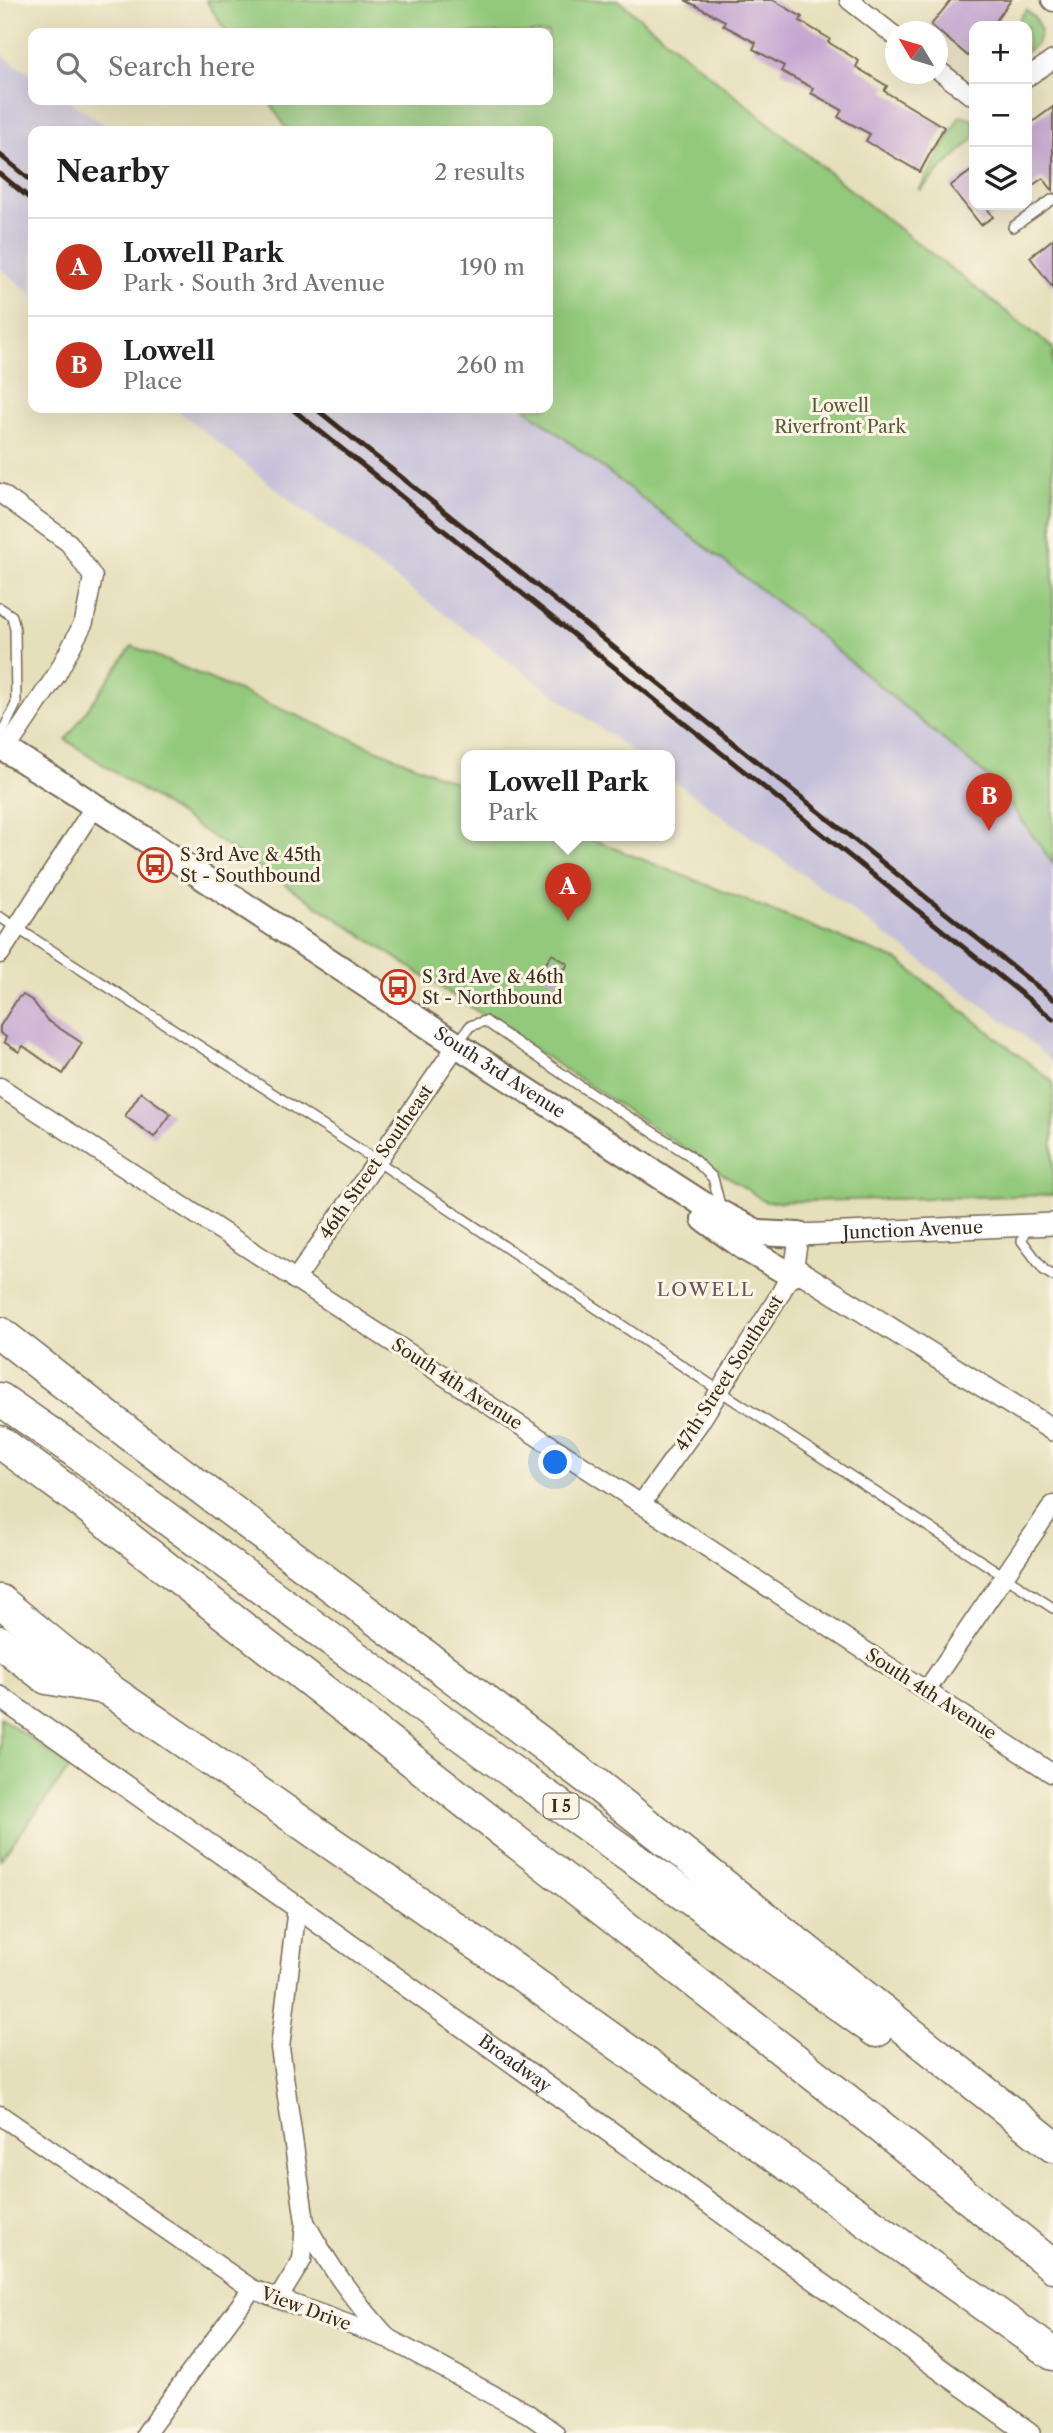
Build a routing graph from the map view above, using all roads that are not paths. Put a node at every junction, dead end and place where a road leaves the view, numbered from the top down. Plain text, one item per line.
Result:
1 (849, 0) edge
2 (885, 28) edge
3 (1053, 60) edge
4 (1032, 74) edge
5 (948, 78) edge
6 (969, 94) edge
7 (1053, 199) edge
8 (1013, 227) dead end
9 (0, 493) edge
10 (0, 608) edge
11 (2, 745) edge
12 (94, 807) junction
13 (0, 917) edge
14 (16, 928) junction
15 (0, 954) edge
16 (457, 1045) junction
17 (0, 1087) edge
18 (622, 1152) junction
19 (377, 1161) junction
20 (1053, 1213) edge
21 (722, 1214) junction
22 (1053, 1224) edge
23 (1027, 1225) junction
24 (799, 1235) junction
25 (793, 1272) junction
26 (1053, 1276) edge
27 (295, 1280) junction
28 (0, 1315) edge
29 (0, 1333) edge
30 (0, 1388) edge
31 (720, 1391) junction
32 (0, 1399) edge
33 (1053, 1430) edge
34 (136, 1440) junction
35 (0, 1442) edge
36 (75, 1451) junction
37 (641, 1504) junction
38 (1053, 1505) edge
39 (1004, 1577) junction
40 (0, 1601) edge
41 (1053, 1608) edge
42 (0, 1642) edge
43 (108, 1689) junction
44 (926, 1691) junction
45 (0, 1697) edge
46 (1053, 1774) edge
47 (297, 1907) junction
48 (0, 2115) edge
49 (1053, 2146) edge
50 (1053, 2155) edge
51 (305, 2222) junction
52 (1053, 2266) edge
53 (252, 2289) junction
54 (278, 2299) junction
55 (389, 2339) junction
56 (1053, 2354) edge
57 (146, 2433) edge
58 (555, 2433) edge
59 (1029, 2433) edge

1 - 2 street
3 - 4 street
5 - 6 street
7 - 8 lane
9 - 11 street
10 - 11 lane
11 - 12 main road, South 3rd Avenue
12 - 14 street
12 - 16 main road, South 3rd Avenue
13 - 14 lane
14 - 15 street
14 - 19 lane
16 - 18 main road, South 3rd Avenue
16 - 19 street, 46th Street Southeast
16 - 21 lane
17 - 27 street, South 4th Avenue
18 - 21 main road, South 3rd Avenue
18 - 25 main road
19 - 27 street, 46th Street Southeast
19 - 31 lane
20 - 23 lane
21 - 24 main road, South 3rd Avenue
22 - 23 street, Junction Avenue
23 - 24 street, Junction Avenue
23 - 26 lane
24 - 25 street, 47th Street Southeast
25 - 31 street, 47th Street Southeast
25 - 33 street
27 - 37 street, South 4th Avenue
28 - 34 highway
29 - 34 highway
30 - 36 highway, I 5
31 - 37 street, 47th Street Southeast
31 - 39 lane
32 - 36 highway
34 - 49 highway
35 - 52 highway
36 - 50 highway, I 5
37 - 44 street, South 4th Avenue
38 - 39 street
39 - 41 lane
39 - 44 street
40 - 43 highway
42 - 43 highway
43 - 56 highway
44 - 46 street, South 4th Avenue
45 - 47 street, Broadway
47 - 51 street
47 - 59 street, Broadway
48 - 53 street, View Drive
51 - 54 street
51 - 55 street
53 - 54 street, View Drive
53 - 57 street
54 - 55 street, View Drive
55 - 58 street, View Drive

